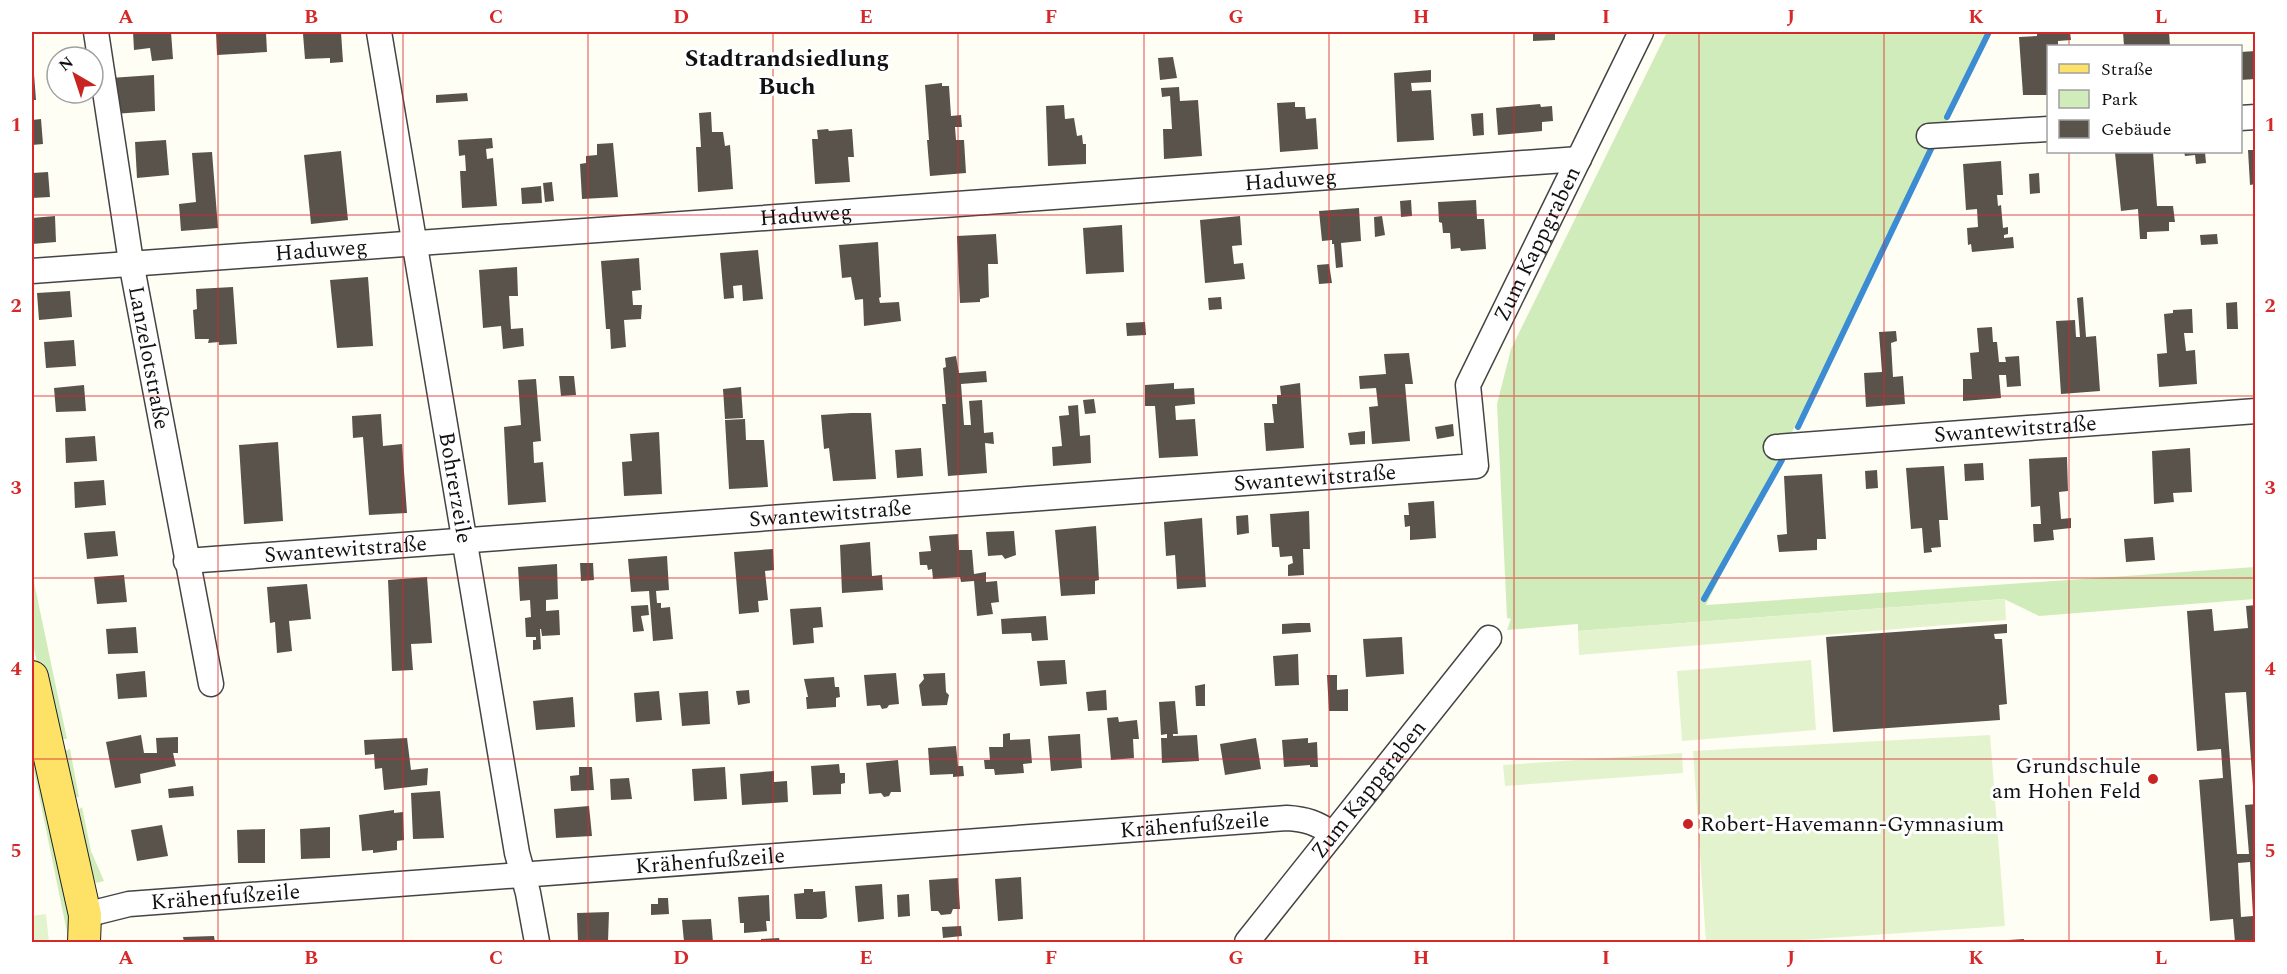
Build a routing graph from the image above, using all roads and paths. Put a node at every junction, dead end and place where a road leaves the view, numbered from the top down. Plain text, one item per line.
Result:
1 (96, 32) edge
2 (379, 32) edge
3 (1641, 32) edge
4 (2047, 129) edge
5 (1929, 136) dead end
6 (1579, 159) junction
7 (416, 243) junction
8 (131, 262) junction
9 (32, 271) edge
10 (2256, 411) edge
11 (1776, 447) dead end
12 (1476, 466) joint
13 (463, 539) junction
14 (186, 561) junction
15 (1490, 638) dead end
16 (32, 677) edge
17 (211, 684) dead end
18 (1333, 834) junction
19 (524, 875) junction
20 (85, 929) edge
21 (101, 942) edge
22 (537, 942) edge
23 (1247, 942) edge

1 - 8 street, Lanzelotstraße
2 - 7 street, Bohrerzeile
3 - 6 street, Zum Kappgraben
4 - 5 street
6 - 7 street, Haduweg
6 - 12 street, Zum Kappgraben
7 - 8 street, Haduweg
7 - 13 street, Bohrerzeile
8 - 9 street, Haduweg
8 - 14 street, Lanzelotstraße
10 - 11 street, Swantewitstraße
12 - 13 street, Swantewitstraße
13 - 14 street, Swantewitstraße
13 - 19 street, Bohrerzeile
14 - 17 street, Lanzelotstraße
15 - 18 street, Zum Kappgraben
16 - 20 main road
18 - 19 street, Krähenfußzeile
18 - 23 street, Zum Kappgraben
19 - 20 street, Krähenfußzeile
19 - 22 street, Bohrerzeile
20 - 21 main road

